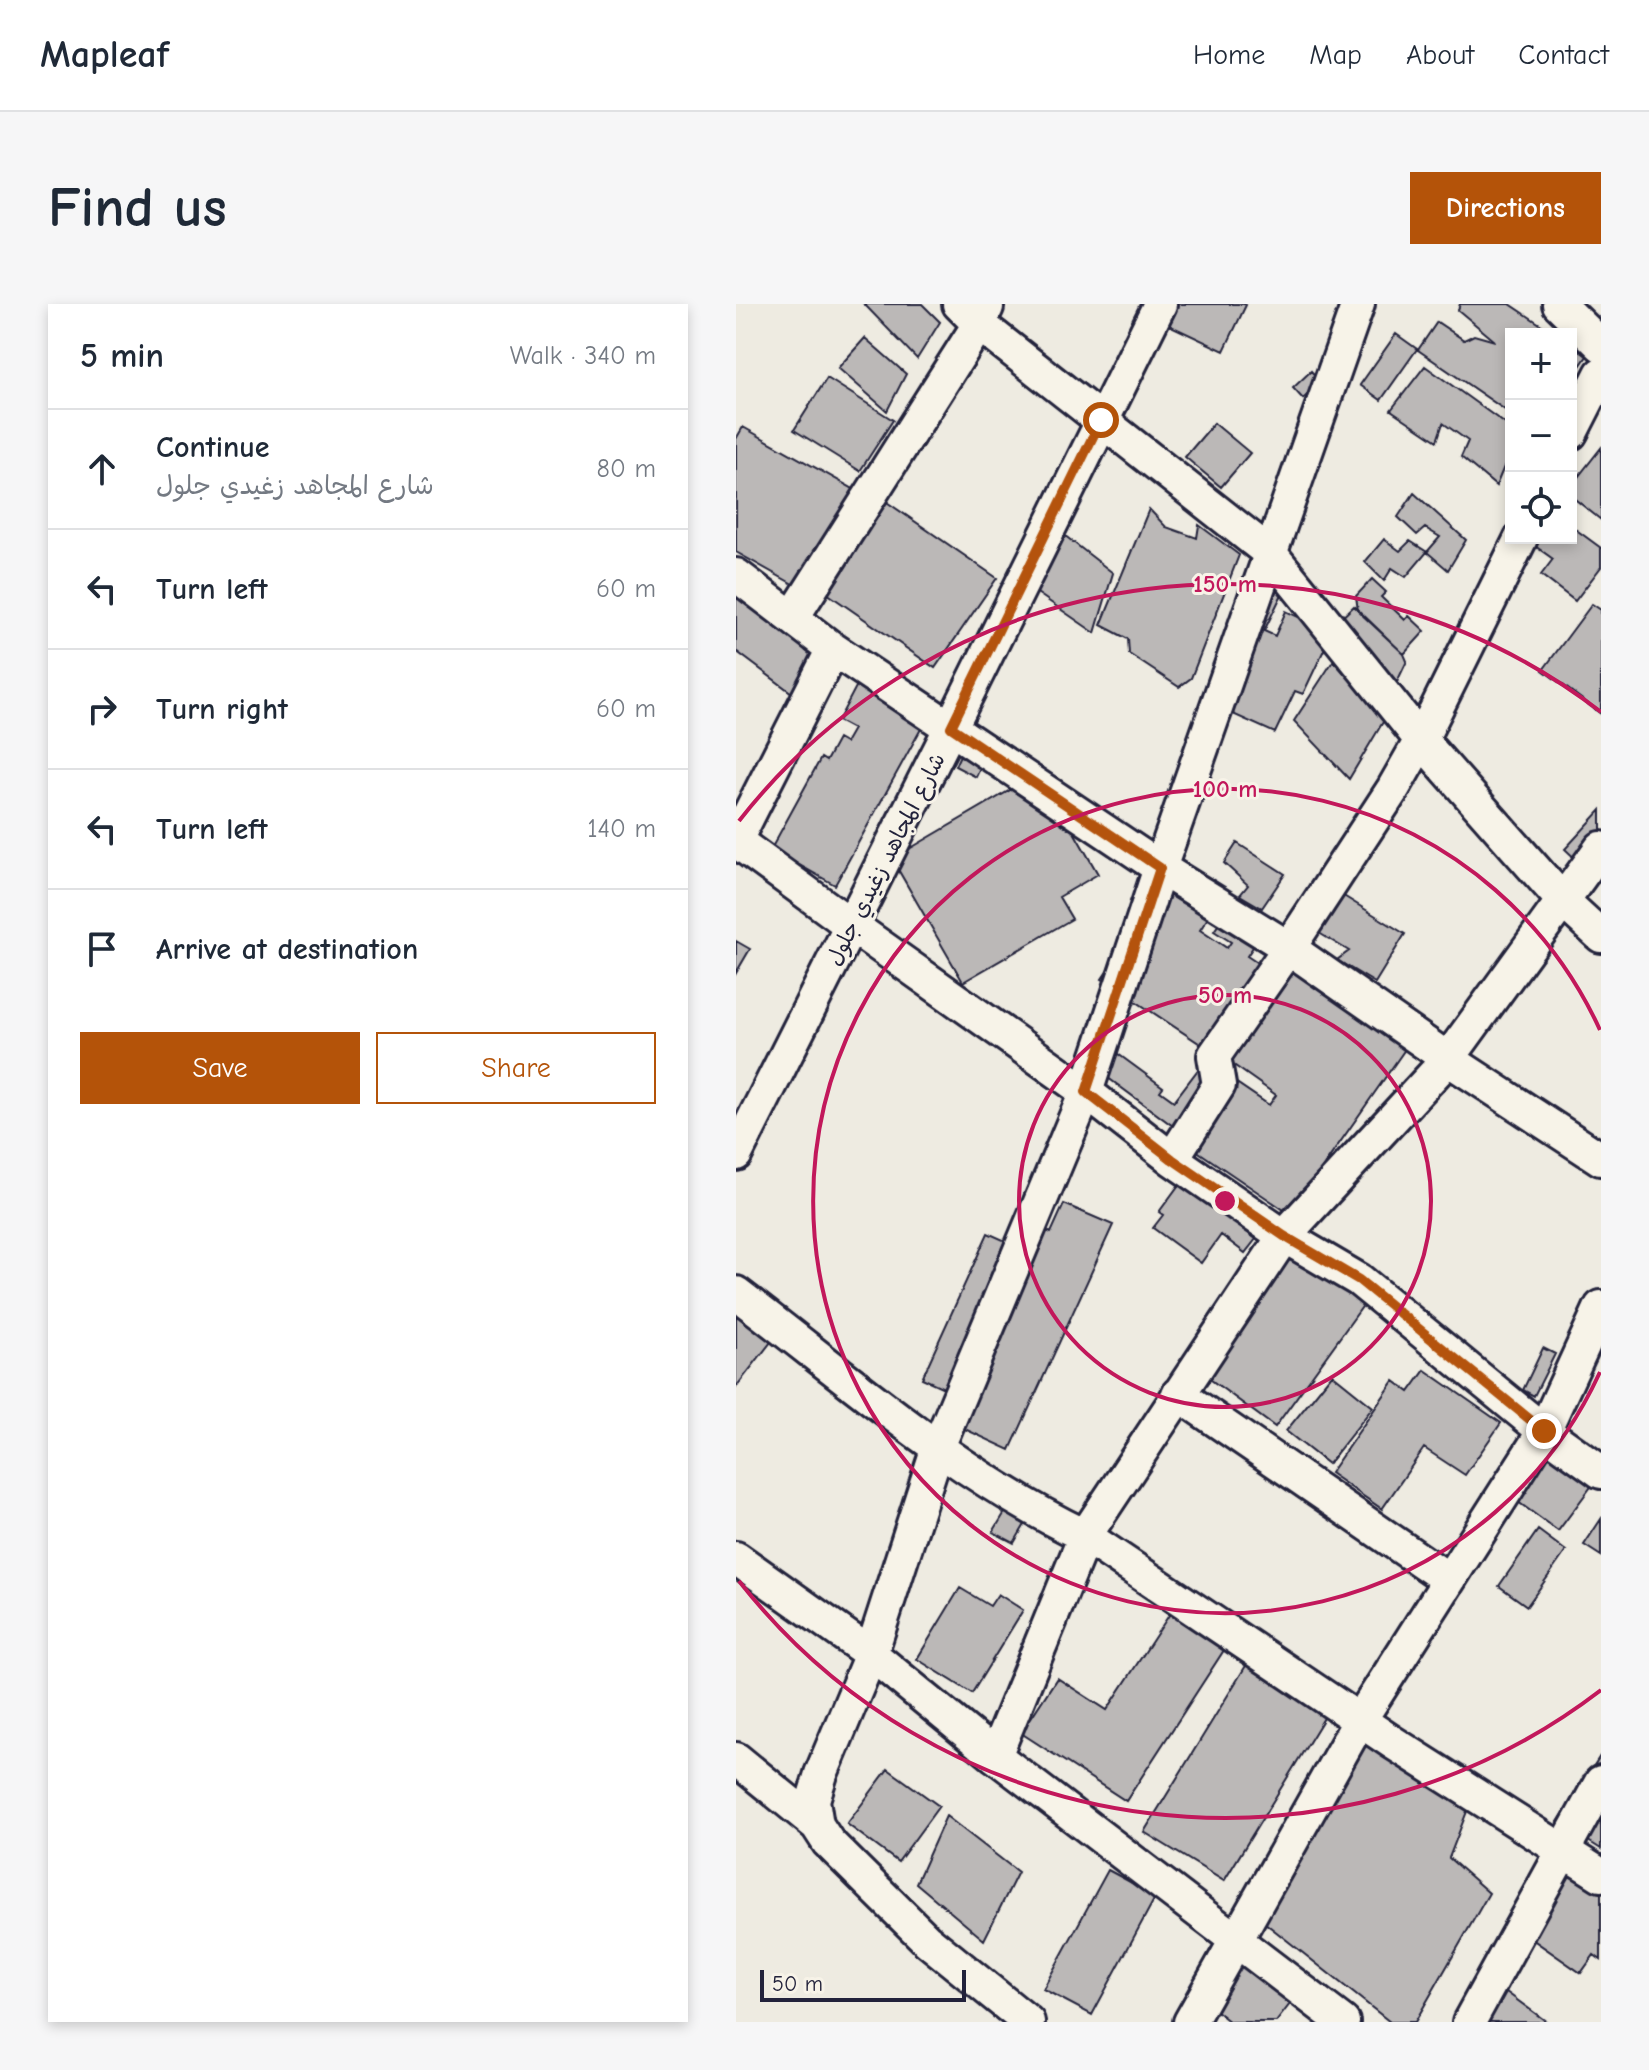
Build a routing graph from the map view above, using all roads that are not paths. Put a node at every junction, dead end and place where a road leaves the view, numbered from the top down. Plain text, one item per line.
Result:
1 (1160, 304) edge
2 (1358, 304) edge
3 (1559, 304) edge
4 (975, 311) edge
5 (1601, 345) edge
6 (1601, 374) edge
7 (1101, 420) junction
8 (1577, 421) edge
9 (1518, 544) edge
10 (1271, 554) junction
11 (736, 575) edge
12 (793, 617) junction
13 (833, 649) junction
14 (951, 727) junction
15 (1421, 740) junction
16 (736, 840) edge
17 (1601, 848) edge
18 (1160, 868) junction
19 (1563, 901) junction
20 (852, 926) junction
21 (1601, 936) edge
22 (1289, 948) junction
23 (1448, 1059) junction
24 (1086, 1092) junction
25 (736, 1154) edge
26 (1172, 1159) junction
27 (1601, 1159) edge
28 (1284, 1236) junction
29 (736, 1293) edge
30 (1601, 1307) edge
31 (1178, 1394) junction
32 (1544, 1431) junction
33 (938, 1447) junction
34 (1601, 1472) edge
35 (1085, 1536) junction
36 (736, 1558) edge
37 (1449, 1580) junction
38 (871, 1654) junction
39 (1360, 1720) junction
40 (995, 1756) junction
41 (736, 1759) edge
42 (1601, 1782) edge
43 (817, 1825) junction
44 (1563, 1850) junction
45 (1601, 1875) edge
46 (1235, 1942) junction
47 (1028, 2022) edge
48 (1190, 2022) edge
49 (1343, 2022) edge
50 (1469, 2022) edge

1 - 7 street, شارع المجاهد زغيدي جلول
2 - 10 street
3 - 5 street
4 - 7 street
4 - 12 street
6 - 8 street
7 - 10 street
7 - 14 street, شارع المجاهد زغيدي جلول
9 - 15 street
10 - 15 street
10 - 18 street
11 - 12 street
12 - 13 street
13 - 14 street
13 - 16 street
14 - 18 street
14 - 20 street, شارع المجاهد زغيدي جلول
15 - 19 street
15 - 22 street
16 - 20 street
17 - 19 street
18 - 22 street
18 - 24 street
19 - 21 street
19 - 23 street
20 - 24 street
20 - 25 street, شارع المجاهد زغيدي جلول
22 - 23 street
22 - 26 street
23 - 27 street
23 - 28 street
24 - 26 street
24 - 33 street
26 - 28 street
28 - 31 street
28 - 32 street
29 - 33 street
30 - 32 street
31 - 35 street
31 - 37 street
32 - 34 street
32 - 37 street
33 - 35 street
33 - 38 street
35 - 39 street
35 - 40 street
36 - 38 street
37 - 39 street
38 - 40 street
38 - 43 street
39 - 44 street
39 - 46 street
40 - 46 street
41 - 43 street
42 - 44 street
43 - 47 street
44 - 45 street
44 - 50 street
46 - 48 street
46 - 49 street

